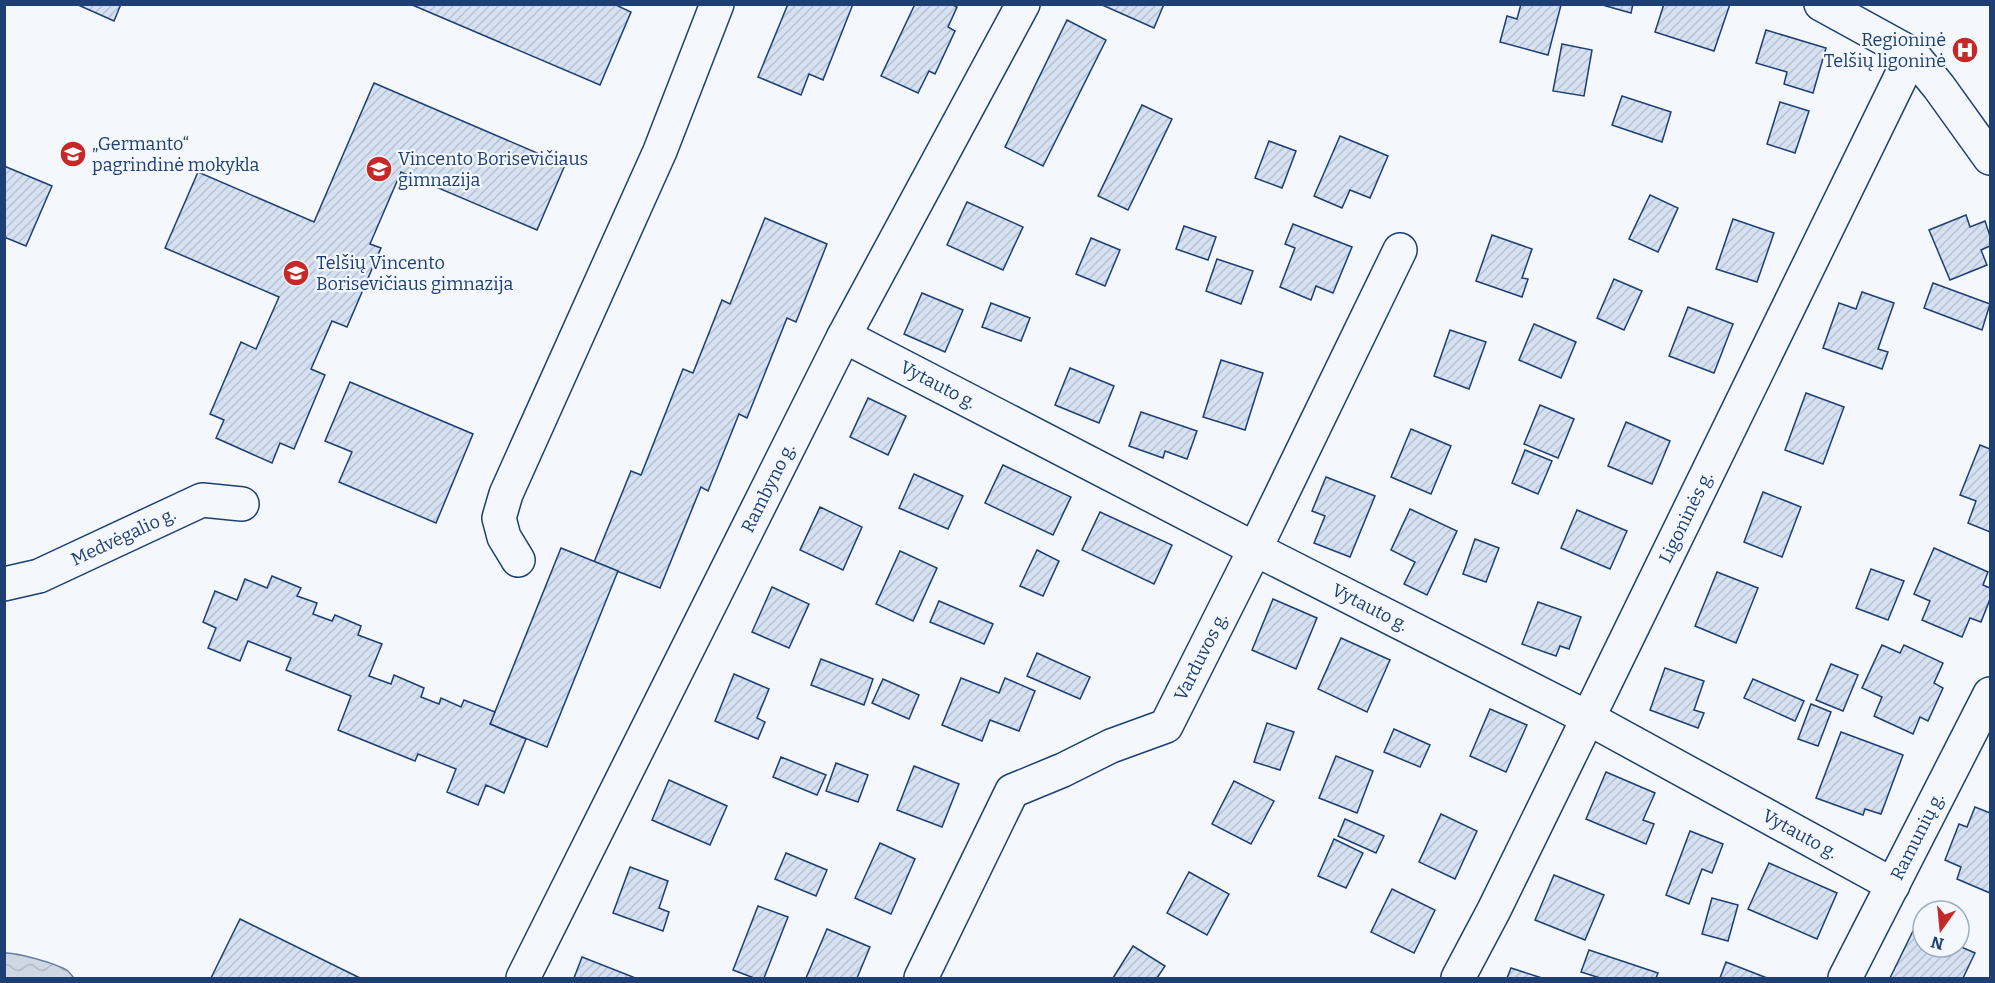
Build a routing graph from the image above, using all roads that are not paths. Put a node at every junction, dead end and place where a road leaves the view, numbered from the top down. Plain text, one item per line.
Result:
1 (717, 4) edge
2 (1023, 4) edge
3 (1821, 4) edge
4 (1912, 54) junction
5 (1990, 159) edge
6 (1400, 250) dead end
7 (844, 336) junction
8 (242, 504) dead end
9 (1255, 549) junction
10 (518, 560) dead end
11 (4, 584) edge
12 (1990, 694) edge
13 (1588, 718) junction
14 (1893, 885) junction
15 (523, 978) edge
16 (921, 978) edge
17 (1458, 978) edge
18 (1845, 978) edge

1 - 10 street
2 - 7 street, Rambyno g.
3 - 4 street
4 - 5 street
4 - 13 street, Ligoninės g.
6 - 9 street, Varduvos g.
7 - 9 street, Vytauto g.
7 - 15 street, Rambyno g.
8 - 11 street, Medvėgalio g.
9 - 13 street, Vytauto g.
9 - 16 street, Varduvos g.
12 - 14 street, Ramunių g.
13 - 14 street, Vytauto g.
13 - 17 street, Ligoninės g.
14 - 18 street, Ramunių g.

